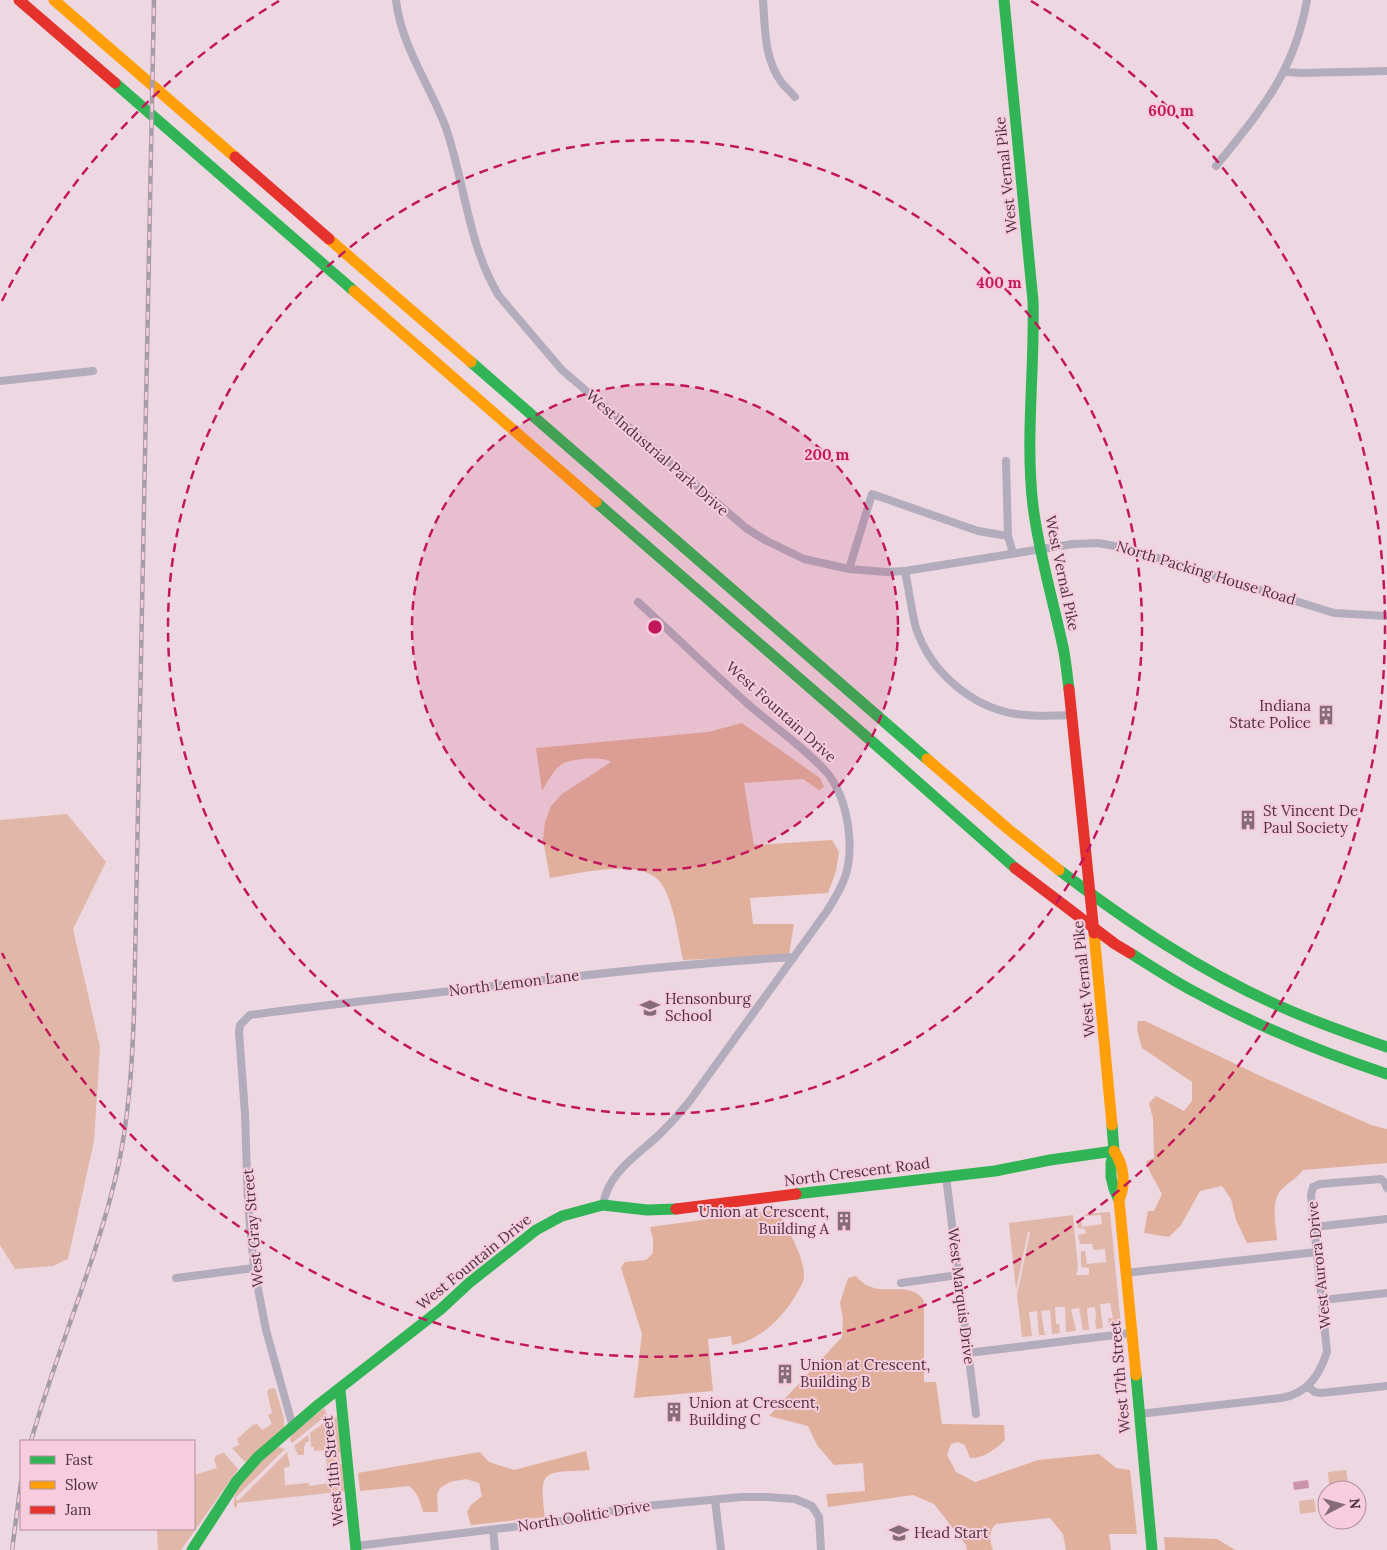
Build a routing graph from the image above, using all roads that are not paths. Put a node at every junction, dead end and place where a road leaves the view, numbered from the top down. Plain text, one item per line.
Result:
1 (19, 0) edge
2 (54, 0) edge
3 (396, 0) edge
4 (763, 0) edge
5 (1004, 0) edge
6 (1307, 0) edge
7 (1387, 71) edge
8 (1285, 72) junction
9 (795, 97) dead end
10 (1216, 166) dead end
11 (93, 371) dead end
12 (0, 381) edge
13 (1006, 462) dead end
14 (1008, 536) junction
15 (1013, 553) junction
16 (849, 569) junction
17 (906, 571) junction
18 (638, 602) dead end
19 (1387, 616) edge
20 (1073, 715) junction
21 (794, 957) junction
22 (240, 1025) joint
23 (1387, 1047) edge
24 (1387, 1074) edge
25 (1114, 1152) junction
26 (946, 1177) junction
27 (1387, 1188) edge
28 (603, 1205) junction
29 (1387, 1219) edge
30 (1314, 1227) junction
31 (1317, 1252) junction
32 (254, 1268) junction
33 (1125, 1273) junction
34 (958, 1275) junction
35 (176, 1278) dead end
36 (901, 1283) dead end
37 (1387, 1293) edge
38 (1322, 1300) junction
39 (1131, 1333) junction
40 (968, 1353) junction
41 (1387, 1386) edge
42 (1308, 1387) junction
43 (340, 1390) junction
44 (976, 1414) dead end
45 (1139, 1414) junction
46 (293, 1427) junction
47 (715, 1500) junction
48 (493, 1530) junction
49 (356, 1548) edge
50 (192, 1550) edge
51 (495, 1550) edge
52 (721, 1550) edge
53 (822, 1550) edge
54 (1152, 1550) edge

1 - 24 main road
2 - 23 main road
3 - 16 street, West Industrial Park Drive
4 - 9 street
5 - 20 main road, West Vernal Pike
6 - 8 street
7 - 8 street
8 - 10 street
11 - 12 street
13 - 14 street
14 - 15 street
14 - 16 street
15 - 17 street, North Packing House Road
15 - 19 street, North Packing House Road
16 - 17 street, West Industrial Park Drive
17 - 20 street
18 - 21 street, West Fountain Drive
20 - 25 main road, West Vernal Pike
21 - 22 street, North Lemon Lane
21 - 28 street, West Fountain Drive
22 - 32 street, West Gray Street
25 - 26 main road, North Crescent Road
25 - 33 main road, West 17th Street
26 - 28 main road, North Crescent Road
26 - 34 street, West Marquis Drive
27 - 30 street, West Aurora Drive
28 - 43 main road, West Fountain Drive
29 - 30 street
30 - 31 street, West Aurora Drive
31 - 33 street
31 - 38 street, West Aurora Drive
32 - 35 street
32 - 46 street, West Gray Street
33 - 39 main road, West 17th Street
34 - 36 street
34 - 40 street, West Marquis Drive
37 - 38 street
38 - 42 street, West Aurora Drive
39 - 40 street
39 - 45 main road, West 17th Street
40 - 44 street, West Marquis Drive
41 - 42 street
42 - 45 street
43 - 46 main road, West Fountain Drive
43 - 49 main road, West 11th Street
45 - 54 main road, West 17th Street
46 - 50 main road, West Fountain Drive
47 - 48 street, North Oolitic Drive
47 - 52 street
47 - 53 street, North Oolitic Drive
48 - 49 street, North Oolitic Drive
48 - 51 street

